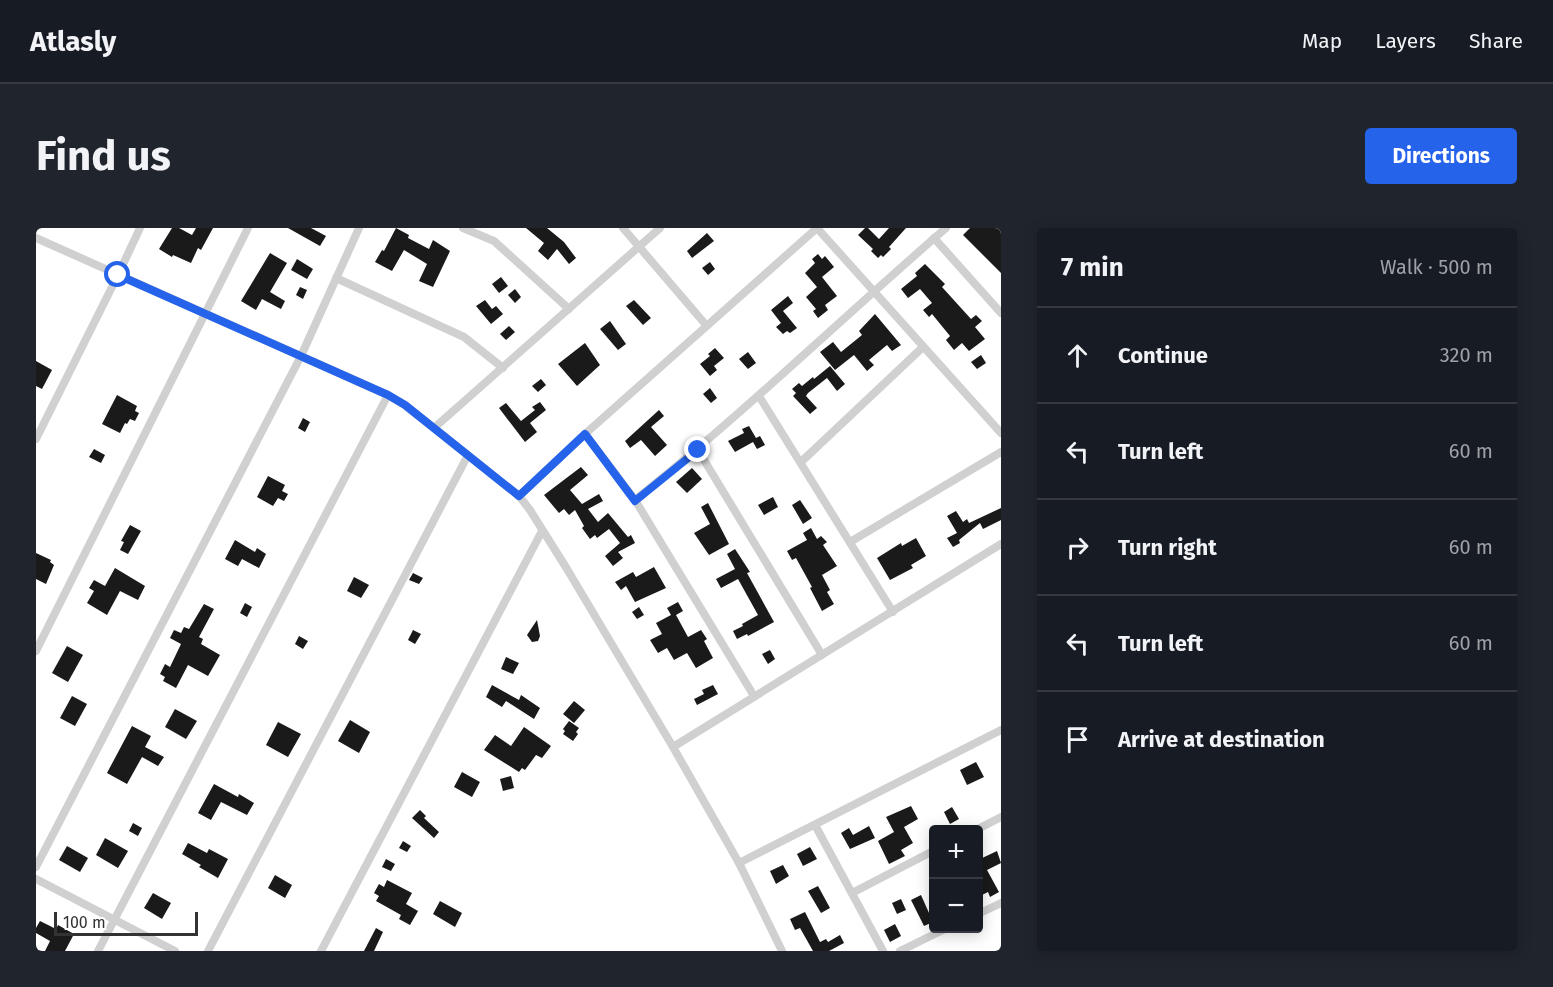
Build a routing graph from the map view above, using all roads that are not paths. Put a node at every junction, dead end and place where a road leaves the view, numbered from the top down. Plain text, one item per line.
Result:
1 (140, 228) edge
2 (248, 228) edge
3 (359, 228) edge
4 (463, 228) edge
5 (623, 228) edge
6 (660, 228) edge
7 (817, 228) edge
8 (946, 228) edge
9 (934, 238) junction
10 (36, 239) edge
11 (639, 247) junction
12 (118, 275) junction
13 (336, 278) junction
14 (874, 290) junction
15 (569, 309) junction
16 (206, 314) junction
17 (1001, 314) edge
18 (706, 325) junction
19 (923, 347) junction
20 (301, 356) junction
21 (502, 368) junction
22 (388, 395) junction
23 (759, 396) junction
24 (434, 428) junction
25 (1001, 433) edge
26 (585, 434) junction
27 (36, 439) edge
28 (698, 450) junction
29 (1001, 452) edge
30 (468, 455) junction
31 (801, 462) junction
32 (519, 496) junction
33 (635, 501) junction
34 (542, 531) junction
35 (850, 542) junction
36 (1001, 544) edge
37 (893, 612) junction
38 (36, 651) edge
39 (822, 655) junction
40 (754, 696) junction
41 (1001, 730) edge
42 (673, 747) junction
43 (1001, 817) edge
44 (815, 825) junction
45 (983, 826) edge
46 (929, 853) edge
47 (739, 863) junction
48 (36, 867) edge
49 (36, 879) edge
50 (852, 893) junction
51 (1001, 903) edge
52 (983, 912) edge
53 (115, 920) junction
54 (937, 933) edge
55 (98, 951) edge
56 (175, 951) edge
57 (208, 951) edge
58 (321, 951) edge
59 (782, 951) edge
60 (883, 951) edge
61 (900, 951) edge

1 - 12 street
2 - 16 street
3 - 13 street
4 - 15 street
5 - 11 street
6 - 11 street
7 - 14 street
7 - 18 street
8 - 9 street
9 - 14 street
9 - 17 street
10 - 12 street
11 - 15 street
11 - 18 street
12 - 16 street
12 - 27 street
13 - 20 street
13 - 21 street
14 - 19 street
14 - 23 street
15 - 21 street
16 - 20 street
16 - 38 street
18 - 26 street
19 - 25 street
19 - 31 street
20 - 22 street
20 - 48 street
21 - 24 street
22 - 24 street
22 - 53 street
23 - 28 street
23 - 31 street
24 - 30 street
26 - 32 street
26 - 33 street
28 - 33 street
28 - 39 street
29 - 35 street
30 - 32 street
30 - 57 street
31 - 35 street
32 - 34 street
33 - 40 street
34 - 42 street
34 - 58 street
35 - 37 street
36 - 37 street
37 - 39 street
39 - 40 street
40 - 42 street
41 - 44 street
42 - 47 street
43 - 45 street
44 - 47 street
44 - 50 street
46 - 50 street
47 - 59 street
49 - 53 street
50 - 60 street
51 - 52 street
53 - 55 street
53 - 56 street
54 - 61 street

